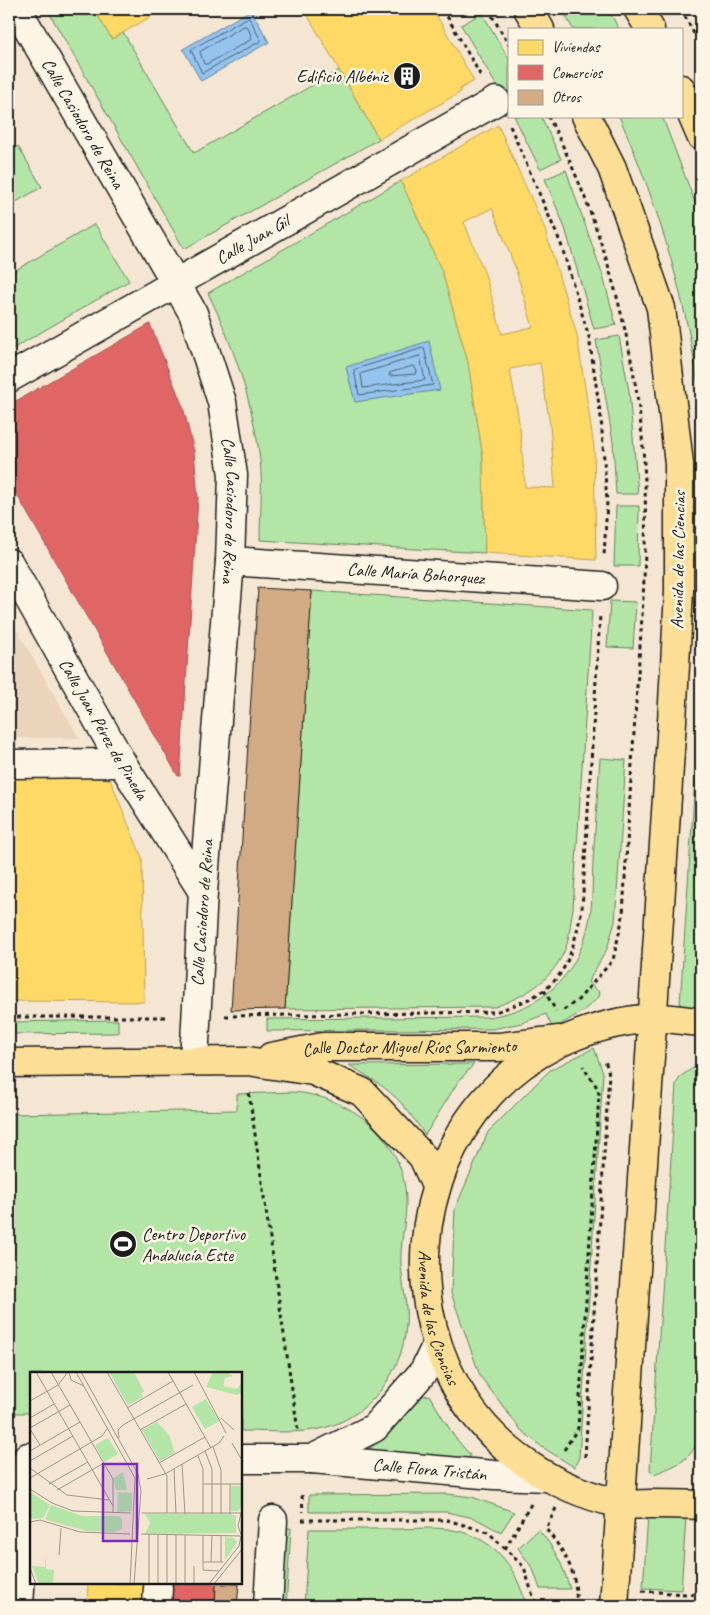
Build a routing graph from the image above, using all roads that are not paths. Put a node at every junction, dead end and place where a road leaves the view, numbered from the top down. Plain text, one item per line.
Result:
1 (17, 9) edge
2 (528, 9) edge
3 (638, 9) edge
4 (539, 28) edge
5 (649, 28) edge
6 (682, 91) edge
7 (496, 101) road end
8 (587, 118) edge
9 (701, 136) edge
10 (176, 282) junction
11 (9, 378) edge
12 (230, 562) junction
13 (9, 563) edge
14 (602, 586) road end
15 (122, 763) junction
16 (9, 764) edge
17 (203, 892) junction
18 (653, 1018) junction
19 (701, 1022) edge
20 (581, 1034) junction
21 (194, 1062) junction
22 (248, 1062) junction
23 (9, 1063) edge
24 (436, 1186) junction
25 (437, 1344) junction
26 (23, 1457) edge
27 (242, 1459) edge
28 (312, 1459) junction
29 (559, 1482) junction
30 (620, 1504) junction
31 (701, 1505) edge
32 (273, 1520) road end
33 (19, 1606) edge
34 (268, 1606) edge
35 (614, 1606) edge

1 - 10 street, Calle Casiodoro de Reina
2 - 4 main road
3 - 5 main road
6 - 9 main road
7 - 10 street, Calle Juan Gil
8 - 18 main road, Avenida de las Ciencias
10 - 11 street, Calle Juan Gil
10 - 12 street, Calle Casiodoro de Reina
12 - 14 street, Calle María Bohorquez
12 - 17 street, Calle Casiodoro de Reina
13 - 15 street, Calle Juan Pérez de Pineda
15 - 16 street
15 - 17 street, Calle Juan Pérez de Pineda
17 - 21 street, Calle Casiodoro de Reina
18 - 19 main road, Avenida de las Ciencias
18 - 20 main road, Avenida de las Ciencias
18 - 30 main road, Avenida de las Ciencias
20 - 22 main road, Calle Doctor Miguel Ríos Sarmiento
20 - 24 main road, Avenida de las Ciencias
21 - 22 main road, Calle Doctor Miguel Ríos Sarmiento
21 - 23 main road, Calle Doctor Miguel Ríos Sarmiento
22 - 24 main road, Calle Doctor Miguel Ríos Sarmiento
24 - 25 main road, Avenida de las Ciencias
25 - 28 street, Calle Flora Tristán
25 - 29 main road, Avenida de las Ciencias
26 - 33 street
27 - 28 street, Calle Flora Tristán
28 - 29 street, Calle Flora Tristán
29 - 30 main road, Avenida de las Ciencias
30 - 31 main road, Avenida de las Ciencias
30 - 35 main road
32 - 34 street

